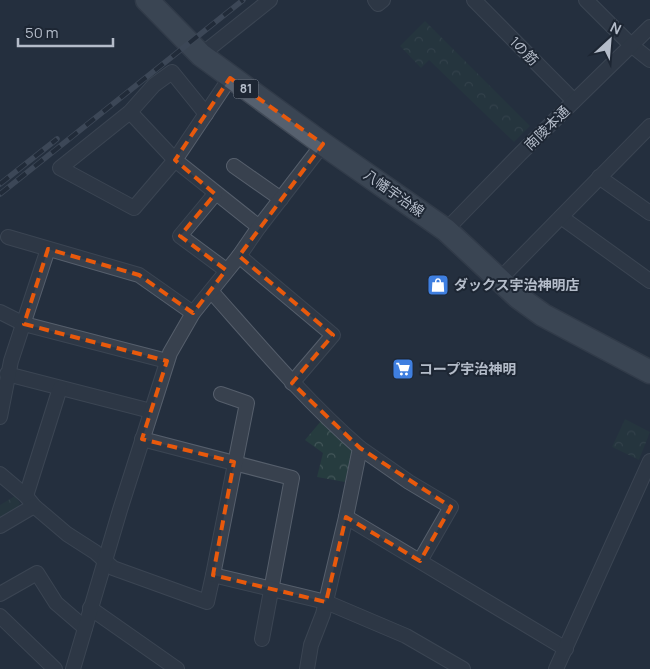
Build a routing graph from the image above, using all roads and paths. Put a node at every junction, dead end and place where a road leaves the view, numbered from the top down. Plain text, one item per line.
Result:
1 (147, 0) edge
2 (270, 0) edge
3 (474, 0) edge
4 (586, 0) edge
5 (650, 27) edge
6 (630, 45) junction
7 (201, 55) junction
8 (650, 60) edge
9 (230, 78) junction
10 (574, 101) junction
11 (130, 112) junction
12 (206, 114) junction
13 (650, 126) edge
14 (644, 141) edge
15 (324, 144) junction
16 (174, 160) junction
17 (234, 166) dead end
18 (599, 177) junction
19 (216, 194) junction
20 (280, 199) junction
21 (650, 213) edge
22 (560, 217) junction
23 (259, 227) junction
24 (446, 230) junction
25 (8, 237) dead end
26 (48, 249) junction
27 (239, 256) junction
28 (226, 270) junction
29 (499, 280) junction
30 (650, 281) edge
31 (211, 291) junction
32 (0, 312) edge
33 (193, 313) junction
34 (24, 324) junction
35 (166, 361) junction
36 (650, 372) edge
37 (7, 374) junction
38 (292, 383) junction
39 (60, 388) junction
40 (220, 394) dead end
41 (151, 410) junction
42 (0, 417) edge
43 (142, 439) junction
44 (360, 448) junction
45 (234, 462) junction
46 (649, 466) edge
47 (0, 474) edge
48 (30, 501) junction
49 (346, 518) junction
50 (0, 526) edge
51 (105, 561) junction
52 (420, 561) junction
53 (213, 575) junction
54 (272, 590) junction
55 (0, 594) edge
56 (326, 602) junction
57 (90, 608) junction
58 (0, 616) edge
59 (85, 628) junction
60 (262, 639) dead end
61 (566, 649) junction
62 (55, 669) edge
63 (73, 669) edge
64 (177, 669) edge
65 (307, 669) edge
66 (462, 669) edge
67 (556, 669) edge

1 - 7 main road, 八幡宇治線 / 81
2 - 7 street
3 - 10 street, 1の筋
4 - 6 street
5 - 6 street, 南陵本通
6 - 8 street
6 - 10 street, 南陵本通
7 - 9 main road, 八幡宇治線 / 81
9 - 12 street
9 - 15 main road, 八幡宇治線 / 81
10 - 24 street, 南陵本通
11 - 12 street
11 - 16 street
11 - 16 street
12 - 16 street
13 - 14 street
14 - 18 street
15 - 20 street
15 - 24 main road, 八幡宇治線 / 81
16 - 19 street
17 - 20 street
18 - 21 street
18 - 22 street
19 - 23 street
19 - 28 street
20 - 23 street
22 - 29 street
22 - 30 street
23 - 27 street
24 - 29 main road, 八幡宇治線 / 81
25 - 26 street
26 - 33 street
26 - 34 street
27 - 28 street
27 - 38 street
28 - 31 street
29 - 36 main road, 八幡宇治線 / 81
31 - 33 street
31 - 38 street
32 - 34 street
33 - 35 street
34 - 35 street
34 - 37 street
35 - 41 street
37 - 39 street
37 - 42 street
38 - 44 street
39 - 41 street
39 - 48 street
40 - 45 street
41 - 43 street
43 - 45 street
43 - 51 street
44 - 49 street
44 - 52 street
45 - 53 street
45 - 54 street
46 - 61 street
47 - 48 street
48 - 50 street
48 - 51 street
49 - 52 street
49 - 56 street
51 - 53 street
51 - 57 street
52 - 61 street
53 - 54 street
54 - 56 street
54 - 60 street
55 - 59 street
56 - 65 street
56 - 66 street
57 - 59 street
57 - 64 street
58 - 62 street
59 - 63 street
61 - 67 street

